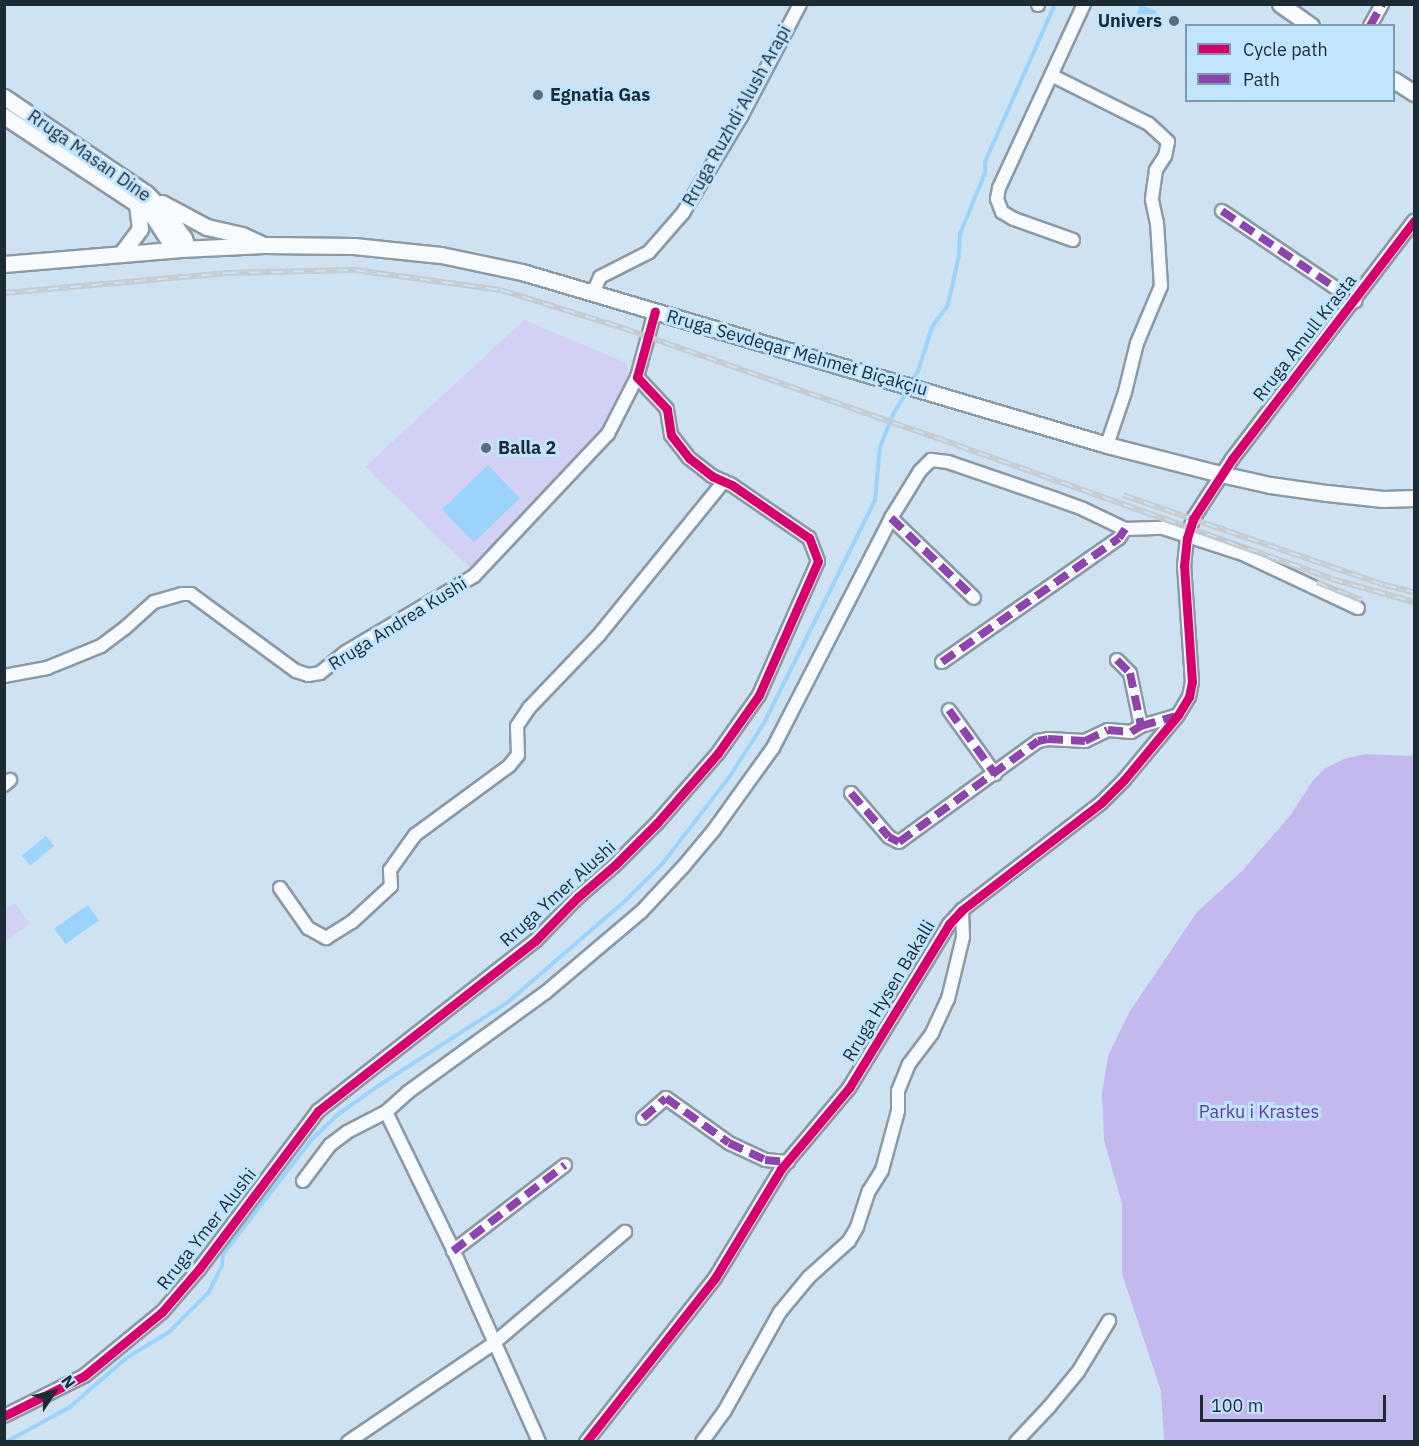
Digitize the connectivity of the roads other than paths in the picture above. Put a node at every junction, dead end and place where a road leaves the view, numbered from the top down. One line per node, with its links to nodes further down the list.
1 (800, 4): 20 (street, Rruga Ruzhdi Alush Arapi)
2 (1084, 4): 7 (street)
3 (1280, 4): 5 (main road)
4 (1382, 4): 6 (street)
5 (1308, 24)
6 (1371, 24)
7 (1053, 76): 15 (street); 24 (street)
8 (1395, 81): 9 (main road)
9 (1414, 93)
10 (4, 97): 12 (main road, Rruga Masan Dine)
11 (4, 116): 12 (main road, Rruga Masan Dine)
12 (141, 199): 16 (main road); 17 (main road, Rruga Masan Dine); 18 (main road)
13 (1222, 210): 21 (street)
14 (1414, 221): 21 (street, Rruga Amull Krasta)
15 (1072, 240)
16 (264, 245): 17 (main road, Rruga Sevdeqar Mehmet Biçakçiu); 20 (main road, Rruga Sevdeqar Mehmet Biçakçiu)
17 (180, 249): 18 (main road, Rruga Sevdeqar Mehmet Biçakçiu)
18 (121, 254): 19 (main road, Rruga Sevdeqar Mehmet Biçakçiu)
19 (4, 264)
20 (593, 293): 22 (main road, Rruga Sevdeqar Mehmet Biçakçiu)
21 (1355, 301): 25 (street, Rruga Amull Krasta)
22 (655, 311): 23 (street); 24 (main road, Rruga Sevdeqar Mehmet Biçakçiu)
23 (637, 377): 26 (street, Rruga Ymer Alushi); 35 (street, Rruga Andrea Kushi)
24 (1107, 445): 25 (main road, Rruga Sevdeqar Mehmet Biçakçiu)
25 (1221, 474): 27 (main road, Rruga Sevdeqar Mehmet Biçakçiu); 30 (street, Rruga Hysen Bakalli)
26 (724, 481): 41 (street); 52 (street, Rruga Ymer Alushi)
27 (1414, 498)
28 (891, 518): 29 (street); 31 (street); 43 (street)
29 (1125, 529): 30 (street); 34 (street)
30 (1187, 538): 32 (street); 37 (street, Rruga Hysen Bakalli)
31 (974, 598)
32 (1358, 608)
33 (1117, 660): 38 (street)
34 (942, 662)
35 (4, 676)
36 (949, 710): 39 (street)
37 (1178, 715): 38 (street); 42 (street, Rruga Hysen Bakalli)
38 (1141, 726): 39 (street)
39 (995, 774): 40 (street)
40 (851, 794)
41 (280, 888)
42 (962, 910): 45 (street, Rruga Hysen Bakalli); 56 (street)
43 (386, 1112): 47 (street); 49 (street)
44 (643, 1118): 45 (street)
45 (788, 1161): 55 (street, Rruga Hysen Bakalli)
46 (565, 1165): 49 (street)
47 (303, 1181)
48 (625, 1232): 51 (street)
49 (453, 1251): 51 (street)
50 (1109, 1322): 57 (street)
51 (494, 1343): 53 (street); 54 (street)
52 (4, 1416)
53 (348, 1442)
54 (539, 1442)
55 (586, 1442)
56 (702, 1442)
57 (1016, 1442)

